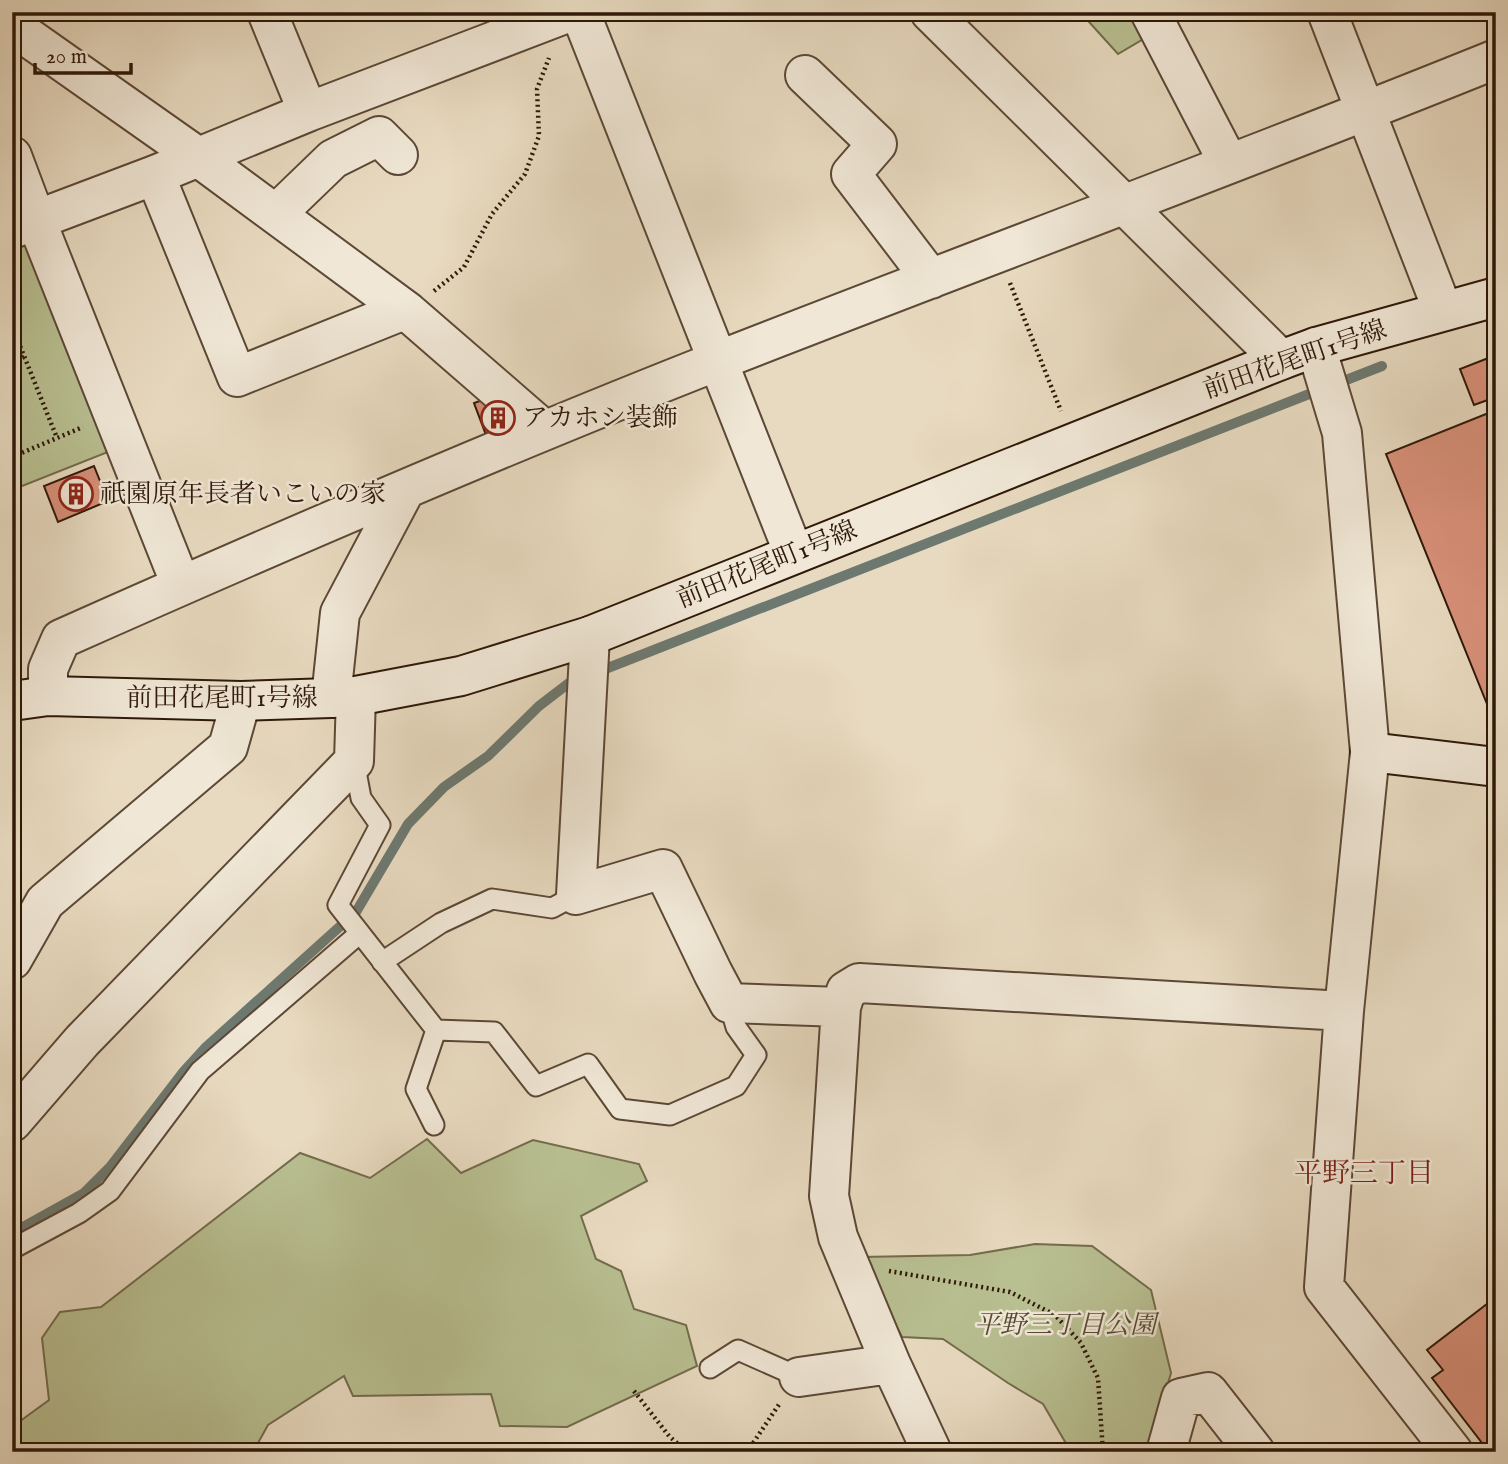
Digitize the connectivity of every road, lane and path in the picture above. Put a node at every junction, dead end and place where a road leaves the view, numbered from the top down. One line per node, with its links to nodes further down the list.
1 (267, 12): 11 (street)
2 (570, 12): 11 (street)
3 (580, 12): 28 (street)
4 (930, 12): 18 (street)
5 (1150, 12): 16 (street)
6 (1327, 12): 12 (street)
7 (12, 26): 15 (street)
8 (549, 56): 24 (path)
9 (1496, 59): 12 (street)
10 (805, 75): 22 (street)
11 (307, 112): 15 (street)
12 (1366, 112): 16 (street); 25 (street)
13 (398, 155): 19 (street)
14 (12, 156): 20 (street)
15 (198, 157): 17 (street); 19 (street)
16 (1229, 164): 18 (street)
17 (155, 175): 20 (street); 24 (street)
18 (1123, 204): 21 (street); 29 (street)
19 (276, 214): 24 (street)
20 (24, 225): 32 (street)
21 (998, 253): 22 (street); 35 (path)
22 (931, 279): 28 (street)
23 (1496, 297): 25 (street, 前田花尾町1号線)
24 (406, 311): 33 (street)
25 (1443, 311): 31 (street, 前田花尾町1号線)
26 (12, 326): 27 (path)
27 (24, 356): 30 (path); 34 (path)
28 (718, 360): 33 (street); 38 (street)
29 (1281, 360): 31 (street, 前田花尾町1号線); 35 (street, 前田花尾町1号線)
30 (12, 361)
31 (1325, 374): 44 (street)
32 (113, 415): 34 (path); 39 (street)
33 (544, 430): 37 (street)
34 (57, 438): 36 (path)
35 (1073, 442): 38 (street, 前田花尾町1号線)
36 (12, 457)
37 (405, 489): 39 (street); 41 (street)
38 (794, 554): 40 (street, 前田花尾町1号線)
39 (181, 585): 42 (street)
40 (589, 663): 41 (street, 前田花尾町1号線); 47 (street)
41 (344, 697): 43 (street, 前田花尾町1号線); 45 (street)
42 (30, 698): 43 (street, 前田花尾町1号線)
43 (241, 701): 49 (street)
44 (1370, 752): 46 (street); 53 (street)
45 (354, 761): 48 (lane); 55 (street)
46 (1496, 767)
47 (576, 895): 50 (lane); 51 (street)
48 (358, 930): 50 (lane); 57 (lane)
49 (12, 960)
50 (382, 962): 54 (lane)
51 (729, 1003): 52 (street); 54 (lane)
52 (841, 1007): 53 (street); 58 (street)
53 (1344, 1011): 69 (street)
54 (436, 1030): 56 (lane)
55 (12, 1122)
56 (434, 1125)
57 (12, 1249)
58 (850, 1265): 59 (street); 66 (path)
59 (891, 1364): 61 (street); 65 (street)
60 (710, 1368): 61 (lane)
61 (799, 1377): 64 (path)
62 (634, 1391): 63 (path)
63 (687, 1452)
64 (747, 1452)
65 (932, 1452)
66 (1103, 1452)
67 (1166, 1452): 68 (street)
68 (1255, 1452)
69 (1453, 1452)

